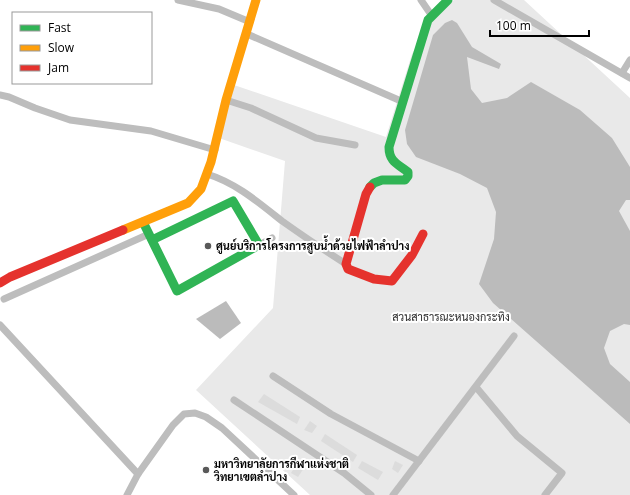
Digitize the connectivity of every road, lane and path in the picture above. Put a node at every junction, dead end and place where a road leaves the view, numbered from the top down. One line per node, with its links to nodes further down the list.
1 (178, 0): 7 (street)
2 (256, 0): 7 (street)
3 (421, 0): 6 (street)
4 (448, 0): 6 (street)
5 (494, 0): 10 (street)
6 (432, 16): 14 (street)
7 (250, 22): 8 (street)
8 (247, 34): 13 (street); 14 (street)
9 (630, 60): 10 (street)
10 (622, 73): 11 (street)
11 (630, 78)
12 (0, 95): 16 (street)
13 (226, 100): 15 (street); 16 (street)
14 (401, 101): 23 (street)
15 (355, 145)
16 (215, 150): 17 (street)
17 (206, 174): 18 (street); 23 (street)
18 (143, 222): 20 (street); 24 (street)
19 (423, 234): 23 (street)
20 (150, 237): 22 (street); 22 (street); 25 (street)
21 (272, 238): 22 (street)
22 (259, 245)
23 (346, 264)
24 (0, 283)
25 (4, 299)
26 (0, 325): 32 (street)
27 (514, 336): 29 (street)
28 (273, 376): 31 (street)
29 (476, 387): 31 (street); 37 (street)
30 (234, 400): 35 (street)
31 (419, 461): 36 (street)
32 (138, 474): 33 (street); 34 (street)
33 (127, 495)
34 (294, 495)
35 (371, 495)
36 (393, 495)
37 (545, 495)

